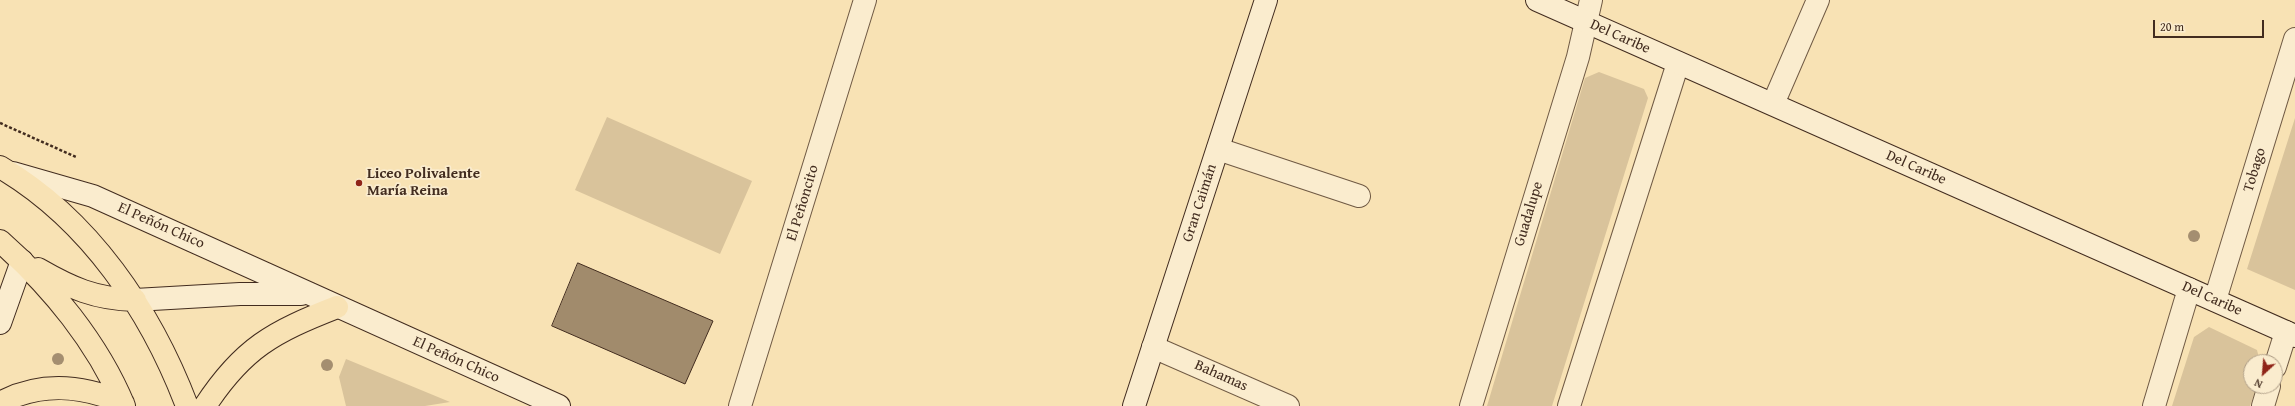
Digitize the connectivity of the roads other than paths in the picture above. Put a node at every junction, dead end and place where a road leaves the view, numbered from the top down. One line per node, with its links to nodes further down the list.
1 (865, 0): 30 (street, El Peñoncito)
2 (1266, 0): 10 (street, Gran Caimán)
3 (1537, 0): 6 (street, Del Caribe)
4 (1591, 0): 6 (street, Guadalupe)
5 (1818, 0): 9 (street)
6 (1586, 22): 8 (street, Del Caribe); 33 (street, Guadalupe)
7 (2295, 39): 18 (street, Tobago)
8 (1678, 62): 9 (street, Del Caribe); 34 (street)
9 (1773, 104): 15 (street, Del Caribe)
10 (1218, 149): 12 (street); 22 (street, Gran Caimán)
11 (4, 169): 16 (street, El Peñón Chico); 17 (main road)
12 (1359, 196)
13 (0, 241): 14 (main road)
14 (22, 261): 17 (main road); 20 (street); 26 (main road)
15 (2189, 289): 18 (street, Del Caribe); 35 (street)
16 (310, 294): 17 (street, El Peñón Chico); 19 (street, El Peñón Chico)
17 (135, 300): 27 (main road)
18 (2215, 300): 21 (street, Del Caribe)
19 (337, 307): 28 (main road); 29 (street, El Peñón Chico)
20 (0, 323)
21 (2290, 334): 23 (street)
22 (1153, 347): 31 (street, Gran Caimán); 32 (street, Bahamas)
23 (2281, 354)
24 (2267, 394): 36 (street)
25 (0, 403): 26 (main road)
26 (124, 404)
27 (186, 406)
28 (204, 406)
29 (559, 406)
30 (740, 406)
31 (1134, 406)
32 (1288, 406)
33 (1471, 406)
34 (1569, 406)
35 (2154, 406)
36 (2263, 406)

